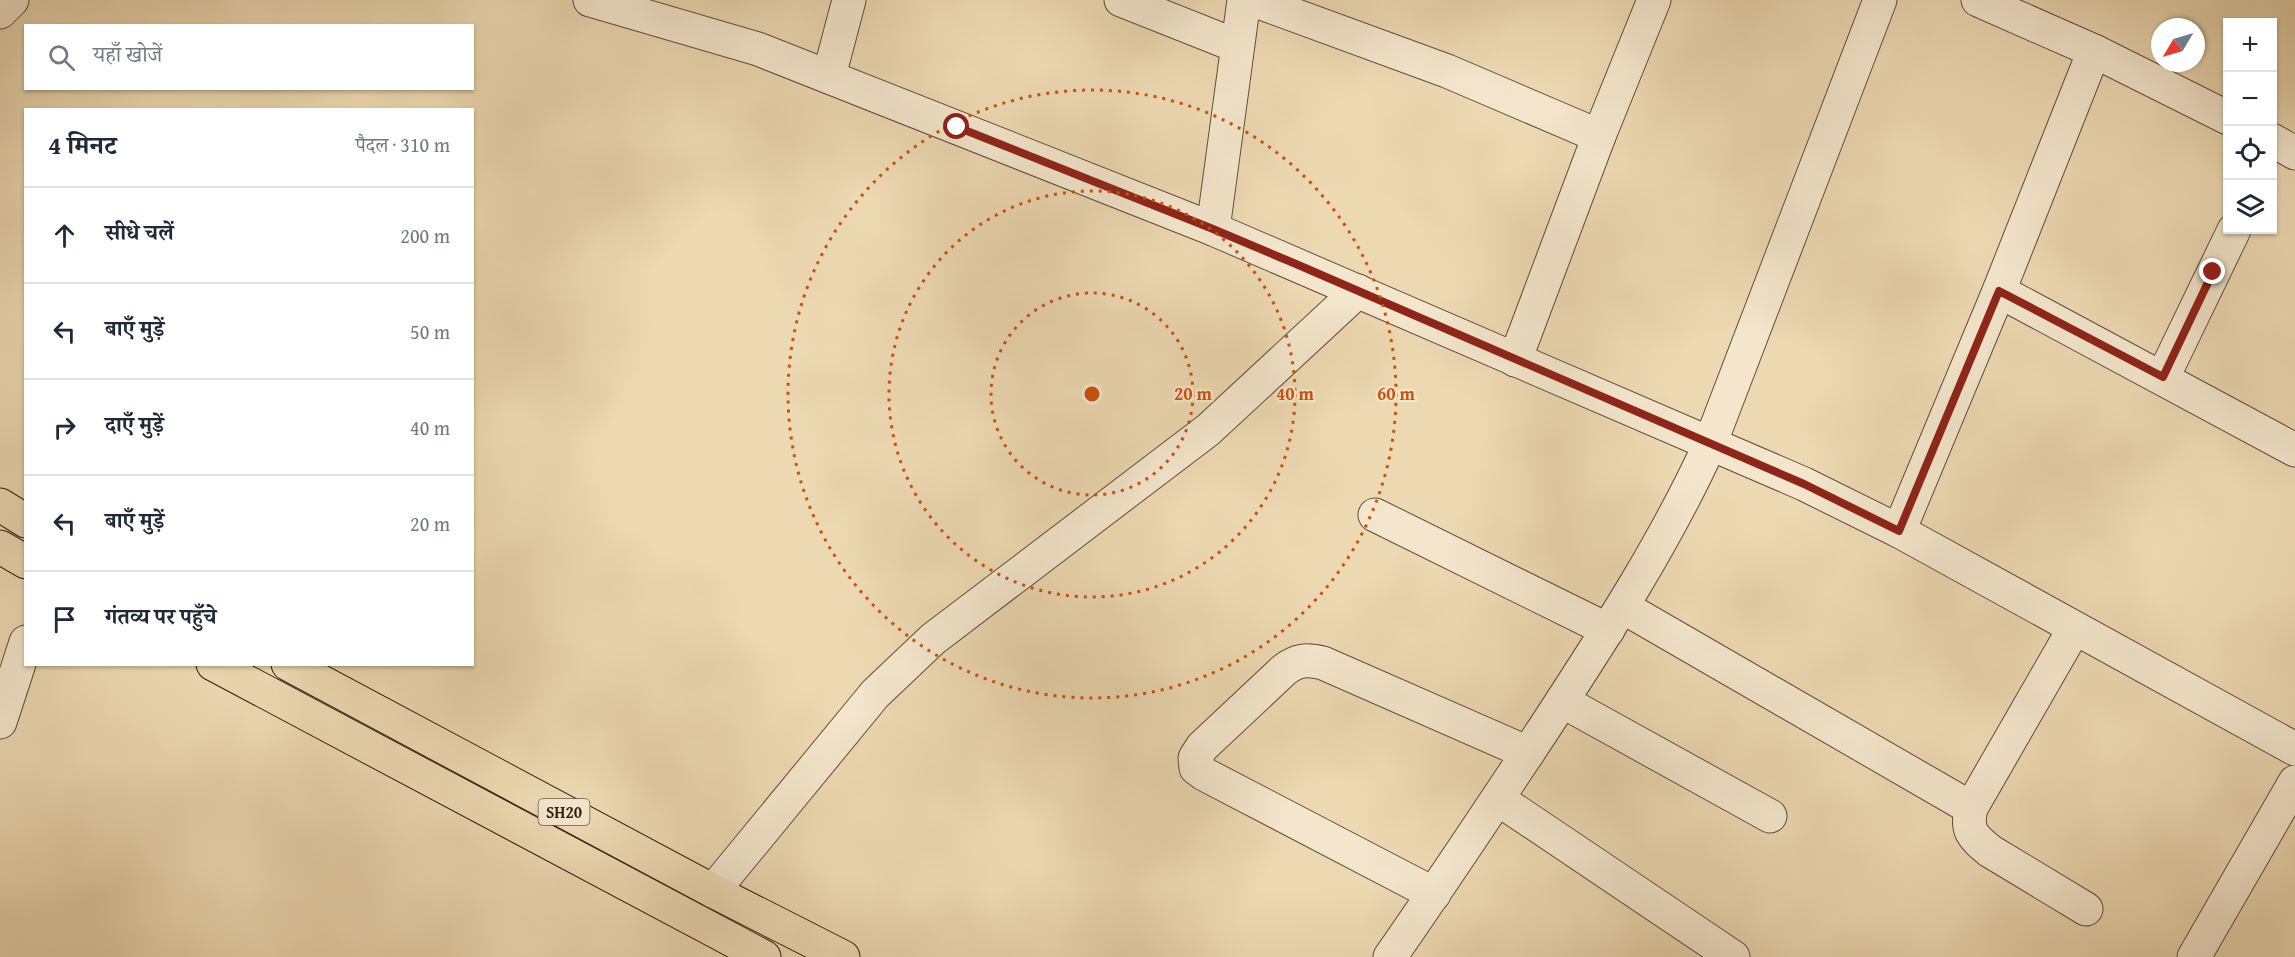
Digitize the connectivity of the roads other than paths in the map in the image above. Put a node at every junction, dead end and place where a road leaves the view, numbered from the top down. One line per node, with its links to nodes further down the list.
1 (12, 0): 10 (street)
2 (590, 0): 13 (street)
3 (849, 0): 13 (street)
4 (1121, 0): 11 (street)
5 (1244, 0): 11 (street)
6 (1253, 0): 15 (street)
7 (1654, 0): 15 (street)
8 (1880, 0): 22 (street)
9 (1978, 0): 12 (street)
10 (0, 12)
11 (1237, 46): 16 (street)
12 (2094, 51): 14 (street); 19 (street)
13 (828, 76): 16 (street)
14 (2223, 116)
15 (1599, 136): 20 (street)
16 (1213, 229): 18 (street)
17 (2232, 234): 21 (street)
18 (1358, 291): 20 (street); 43 (street)
19 (1999, 291): 21 (street); 27 (street)
20 (1515, 360): 22 (street)
21 (2163, 377): 23 (street)
22 (1710, 444): 27 (street); 30 (street)
23 (2295, 450)
24 (0, 506): 26 (main road)
25 (1376, 515): 30 (street)
26 (24, 520)
27 (1899, 531): 31 (street)
28 (0, 547): 29 (main road)
29 (24, 561)
30 (1616, 619): 35 (street); 41 (street)
31 (2074, 629): 37 (street); 41 (street)
32 (24, 648): 36 (street)
33 (217, 666): 46 (main road, SH20)
34 (292, 666): 43 (main road, SH20)
35 (1562, 701): 38 (street); 42 (street)
36 (0, 722)
37 (2295, 749)
38 (1528, 753): 40 (street); 44 (street)
39 (2295, 783): 50 (street)
40 (1498, 799): 44 (street); 49 (street)
41 (1971, 808): 45 (street)
42 (1770, 816)
43 (713, 891): 47 (main road, SH20)
44 (1434, 894): 48 (street)
45 (2086, 909)
46 (764, 957)
47 (843, 957)
48 (1390, 957)
49 (1733, 957)
50 (2194, 957)

